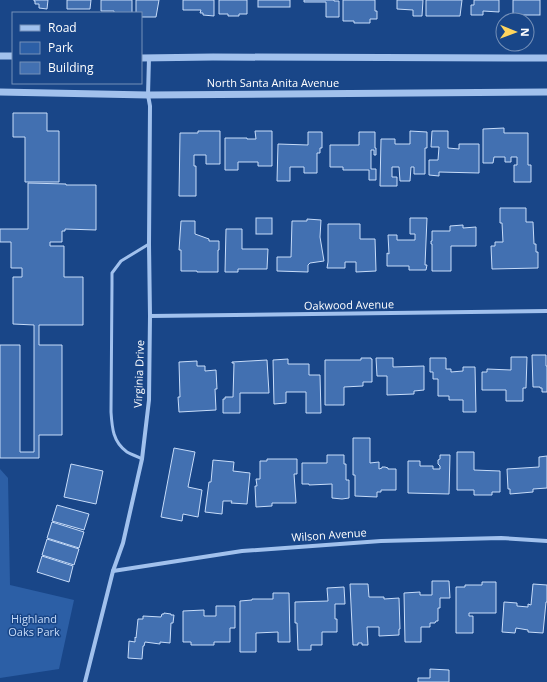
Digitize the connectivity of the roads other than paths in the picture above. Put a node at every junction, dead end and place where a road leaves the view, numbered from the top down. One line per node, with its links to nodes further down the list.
1 (0, 56): 2 (street)
2 (12, 56)
3 (145, 58): 4 (street); 7 (street, Virginia Drive)
4 (547, 58)
5 (0, 92): 7 (street, North Santa Anita Avenue)
6 (547, 92): 7 (street, North Santa Anita Avenue)
7 (148, 95): 8 (street, Virginia Drive)
8 (149, 244): 10 (street, Virginia Drive); 11 (lane)
9 (547, 312): 10 (street, Oakwood Avenue)
10 (150, 316): 11 (street, Virginia Drive)
11 (142, 459): 13 (street, Virginia Drive)
12 (547, 541): 13 (street, Wilson Avenue)
13 (113, 571): 14 (street, Virginia Drive)
14 (85, 682)

